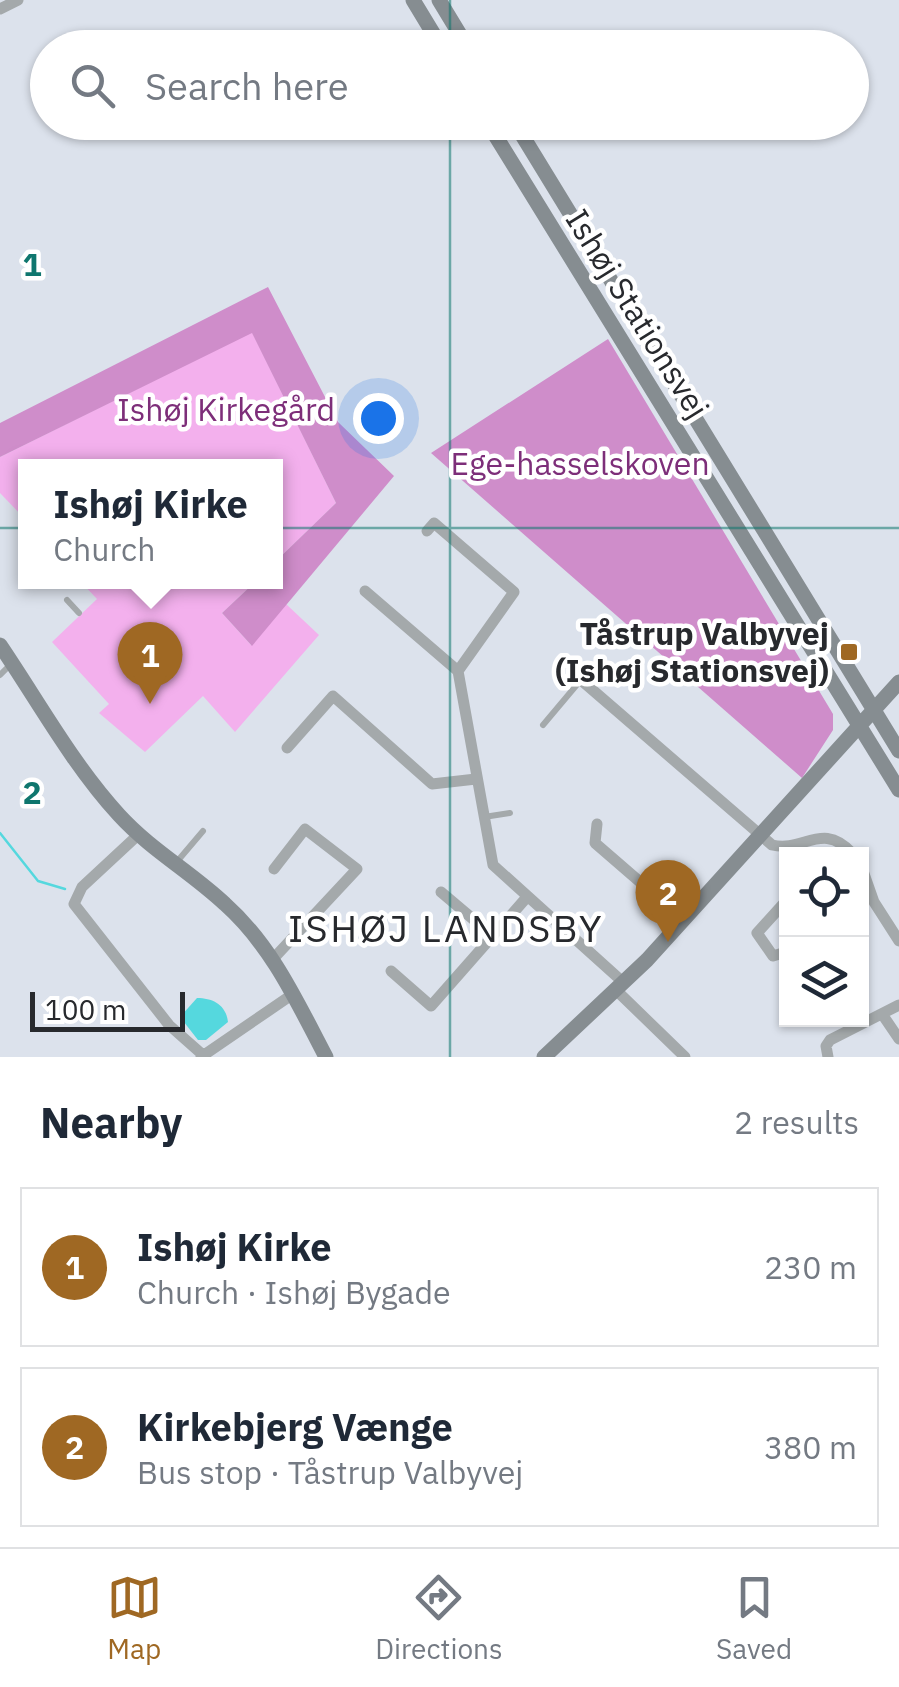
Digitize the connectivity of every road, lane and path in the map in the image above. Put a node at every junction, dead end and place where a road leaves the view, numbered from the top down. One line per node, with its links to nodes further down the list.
1 (18, 0): 4 (street)
2 (413, 0): 5 (main road)
3 (439, 0): 6 (main road)
4 (0, 9)
5 (431, 30)
6 (457, 30)
7 (498, 140): 19 (main road, Ishøj Stationsvej)
8 (525, 140): 18 (main road, Ishøj Stationsvej)
9 (427, 530): 15 (street)
10 (365, 591): 15 (street)
11 (67, 600): 12 (lane)
12 (78, 613)
13 (0, 645): 14 (main road)
14 (6, 669): 29 (main road)
15 (458, 671): 23 (street)
16 (581, 680): 20 (lane); 30 (street)
17 (899, 682): 18 (main road)
18 (874, 710): 19 (main road); 22 (main road, Ishøj Stationsvej)
19 (860, 725): 24 (main road, Ishøj Stationsvej); 30 (main road)
20 (542, 726)
21 (287, 748): 23 (street)
22 (899, 751)
23 (476, 779): 26 (street)
24 (899, 790)
25 (510, 813): 26 (lane)
26 (484, 817): 38 (street)
27 (597, 824): 42 (street)
28 (203, 832): 34 (lane)
29 (138, 836): 34 (main road); 53 (street)
30 (760, 836): 31 (street); 42 (main road)
31 (779, 847)
32 (785, 847): 33 (street)
33 (847, 847)
34 (174, 866): 46 (main road)
35 (274, 868): 46 (street)
36 (869, 888): 39 (street)
37 (442, 892): 43 (street)
38 (528, 898): 43 (street); 48 (street)
39 (874, 902): 40 (street); 44 (street)
40 (869, 905)
41 (779, 909): 45 (street)
42 (684, 920): 48 (main road)
43 (493, 936): 47 (street)
44 (899, 941)
45 (779, 954)
46 (273, 959): 49 (main road)
47 (391, 971)
48 (621, 987): 55 (main road); 56 (street)
49 (293, 994): 53 (street); 54 (main road)
50 (899, 1004): 51 (street)
51 (882, 1014): 52 (street); 57 (street)
52 (899, 1039)
53 (202, 1056)
54 (326, 1057)
55 (544, 1057)
56 (685, 1057)
57 (828, 1057)

